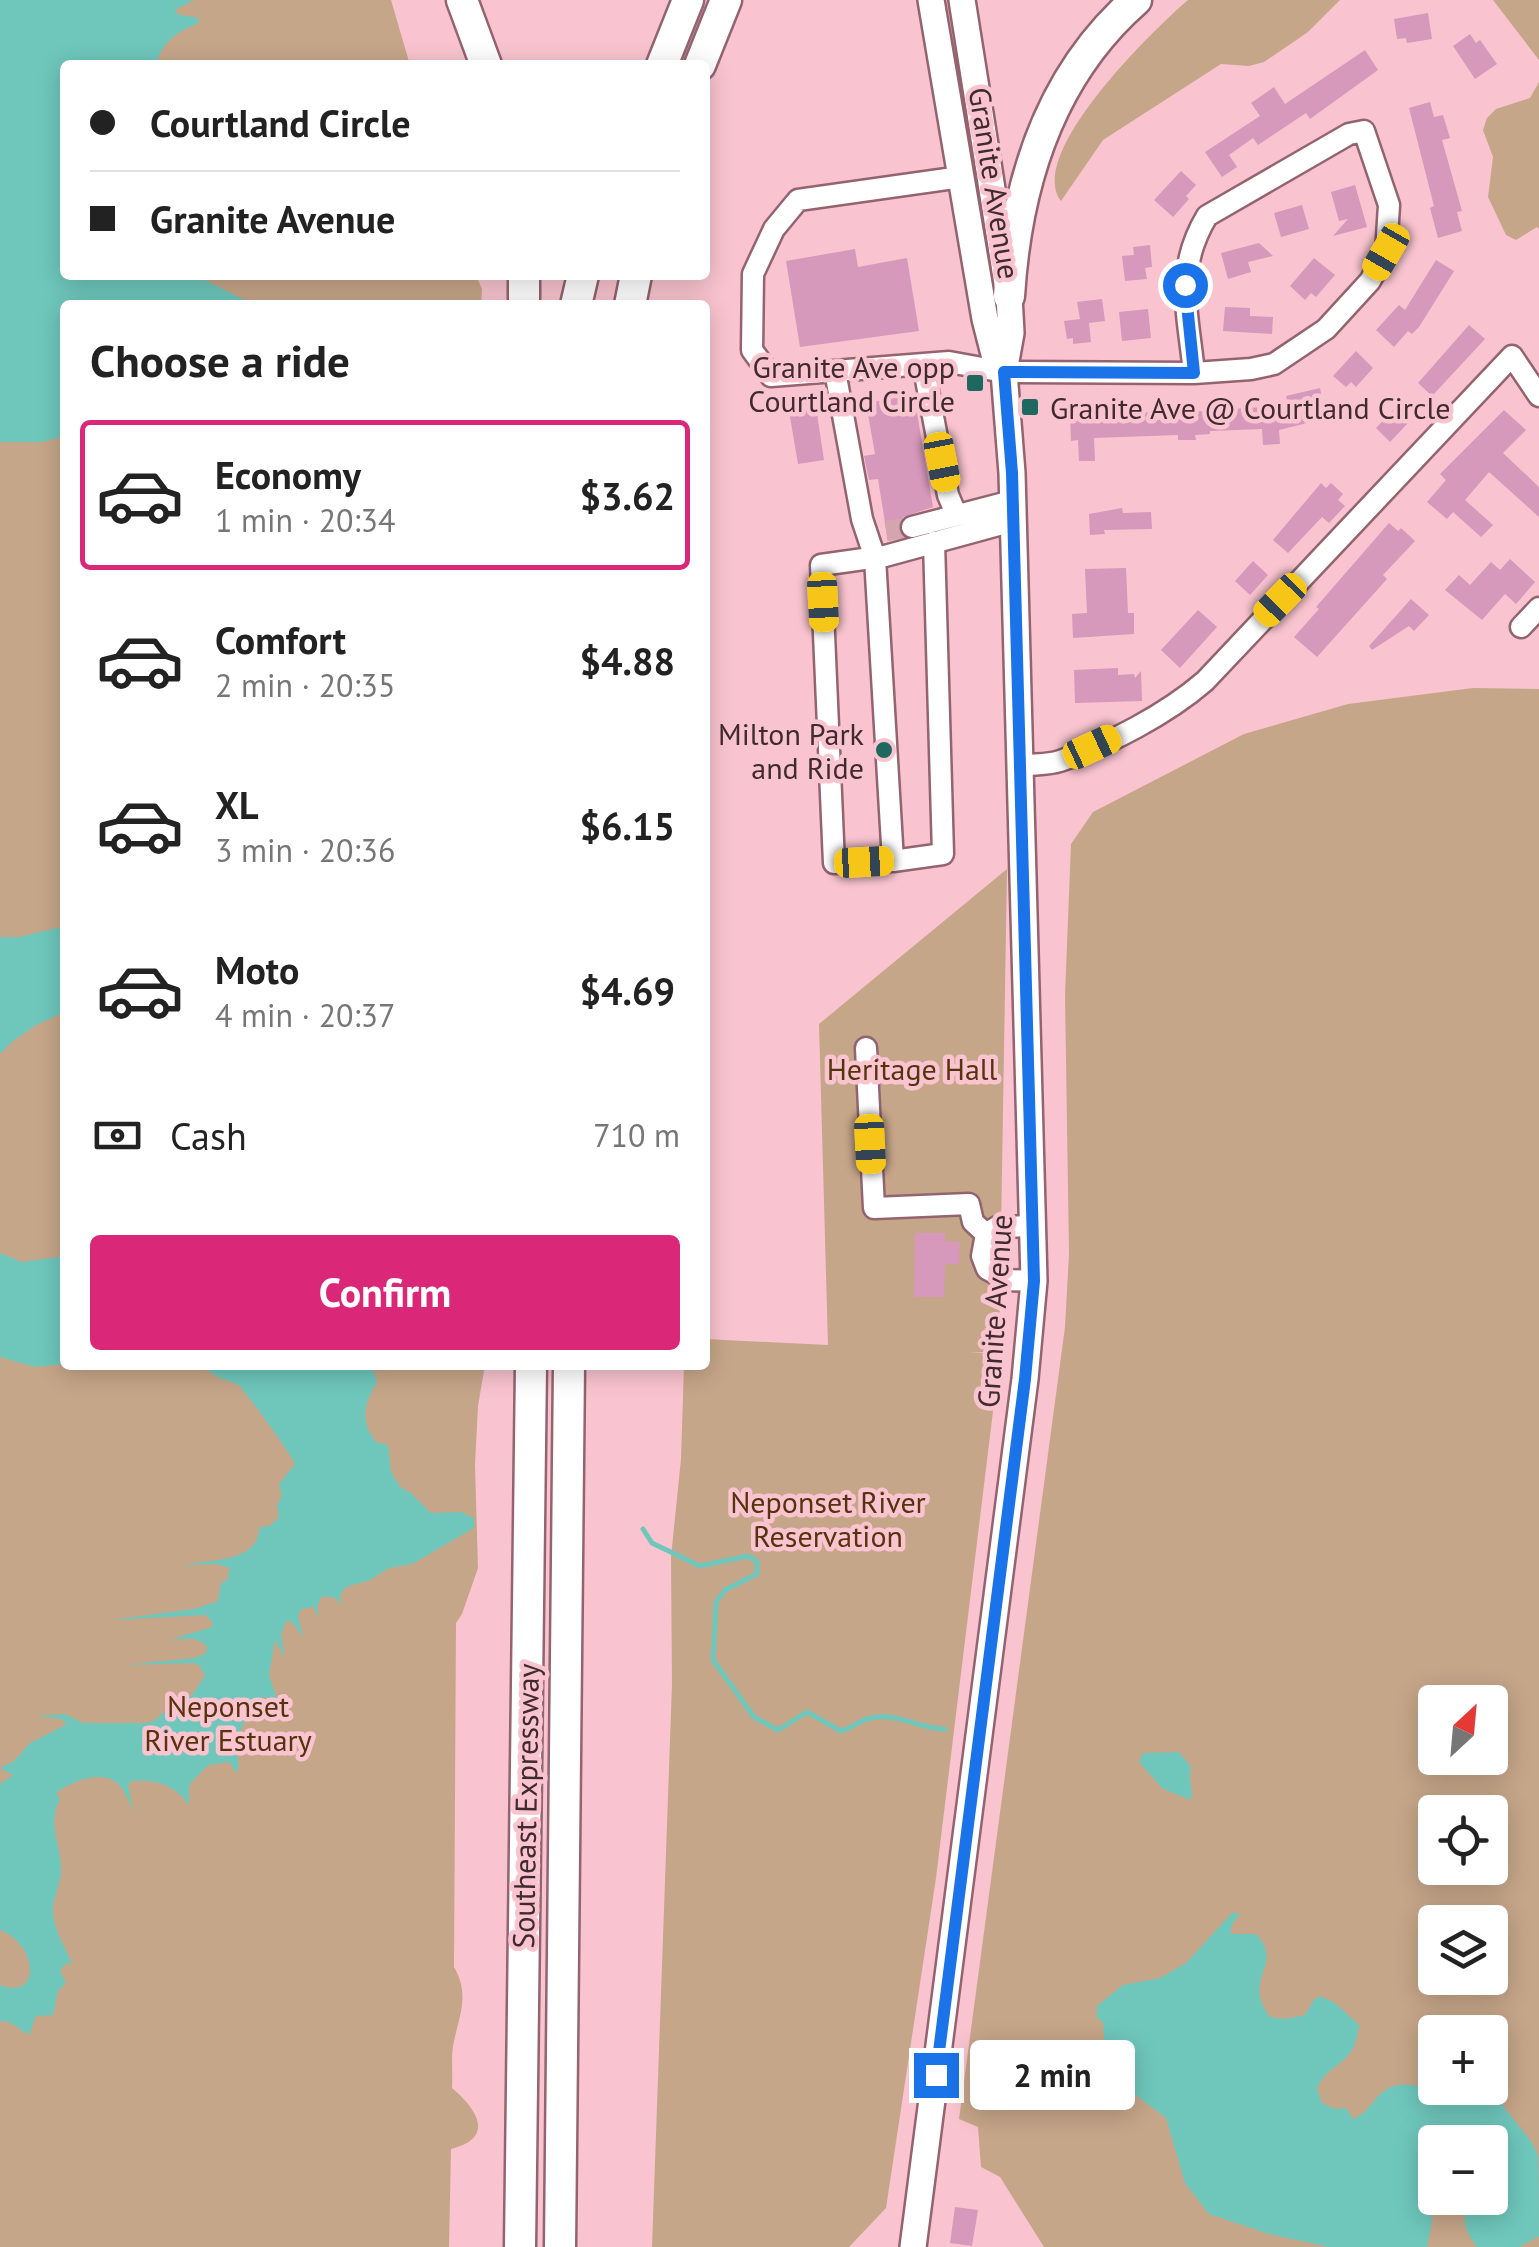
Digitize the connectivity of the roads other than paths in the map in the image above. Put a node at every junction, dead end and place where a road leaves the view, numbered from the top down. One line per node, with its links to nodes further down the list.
1 (462, 0): 9 (highway)
2 (670, 0): 10 (highway)
3 (688, 0): 11 (highway)
4 (710, 0): 12 (highway)
5 (726, 0): 13 (highway)
6 (931, 0): 14 (main road, Granite Avenue)
7 (962, 0): 15 (main road, Granite Avenue)
8 (1136, 0): 15 (highway)
9 (484, 60)
10 (647, 60)
11 (664, 60)
12 (686, 60)
13 (702, 60)
14 (961, 178): 17 (street); 18 (main road, Granite Avenue)
15 (1009, 296): 18 (main road, Granite Avenue)
16 (923, 364): 17 (street); 18 (street); 22 (street)
17 (835, 371): 25 (street)
18 (1004, 372): 19 (street); 21 (main road, Granite Avenue)
19 (1194, 373): 19 (street)
20 (1539, 396): 28 (street)
21 (1013, 511): 22 (street); 24 (street); 28 (main road, Granite Avenue)
22 (956, 514): 23 (street)
23 (912, 527)
24 (934, 542): 25 (street); 29 (street)
25 (875, 558): 29 (street); 29 (street)
26 (1539, 608): 27 (street)
27 (1521, 627)
28 (1020, 766): 31 (main road, Granite Avenue)
29 (893, 860)
30 (866, 1048): 32 (street)
31 (1034, 1226): 32 (street); 33 (main road, Granite Avenue)
32 (986, 1234): 33 (street)
33 (1034, 1281): 42 (main road, Granite Avenue)
34 (531, 1370): 38 (highway, Southeast Expressway)
35 (549, 1370): 39 (highway)
36 (569, 1370): 40 (highway)
37 (584, 1370): 41 (highway, Southeast Expressway)
38 (520, 2247)
39 (539, 2247)
40 (560, 2247)
41 (575, 2247)
42 (914, 2247)

